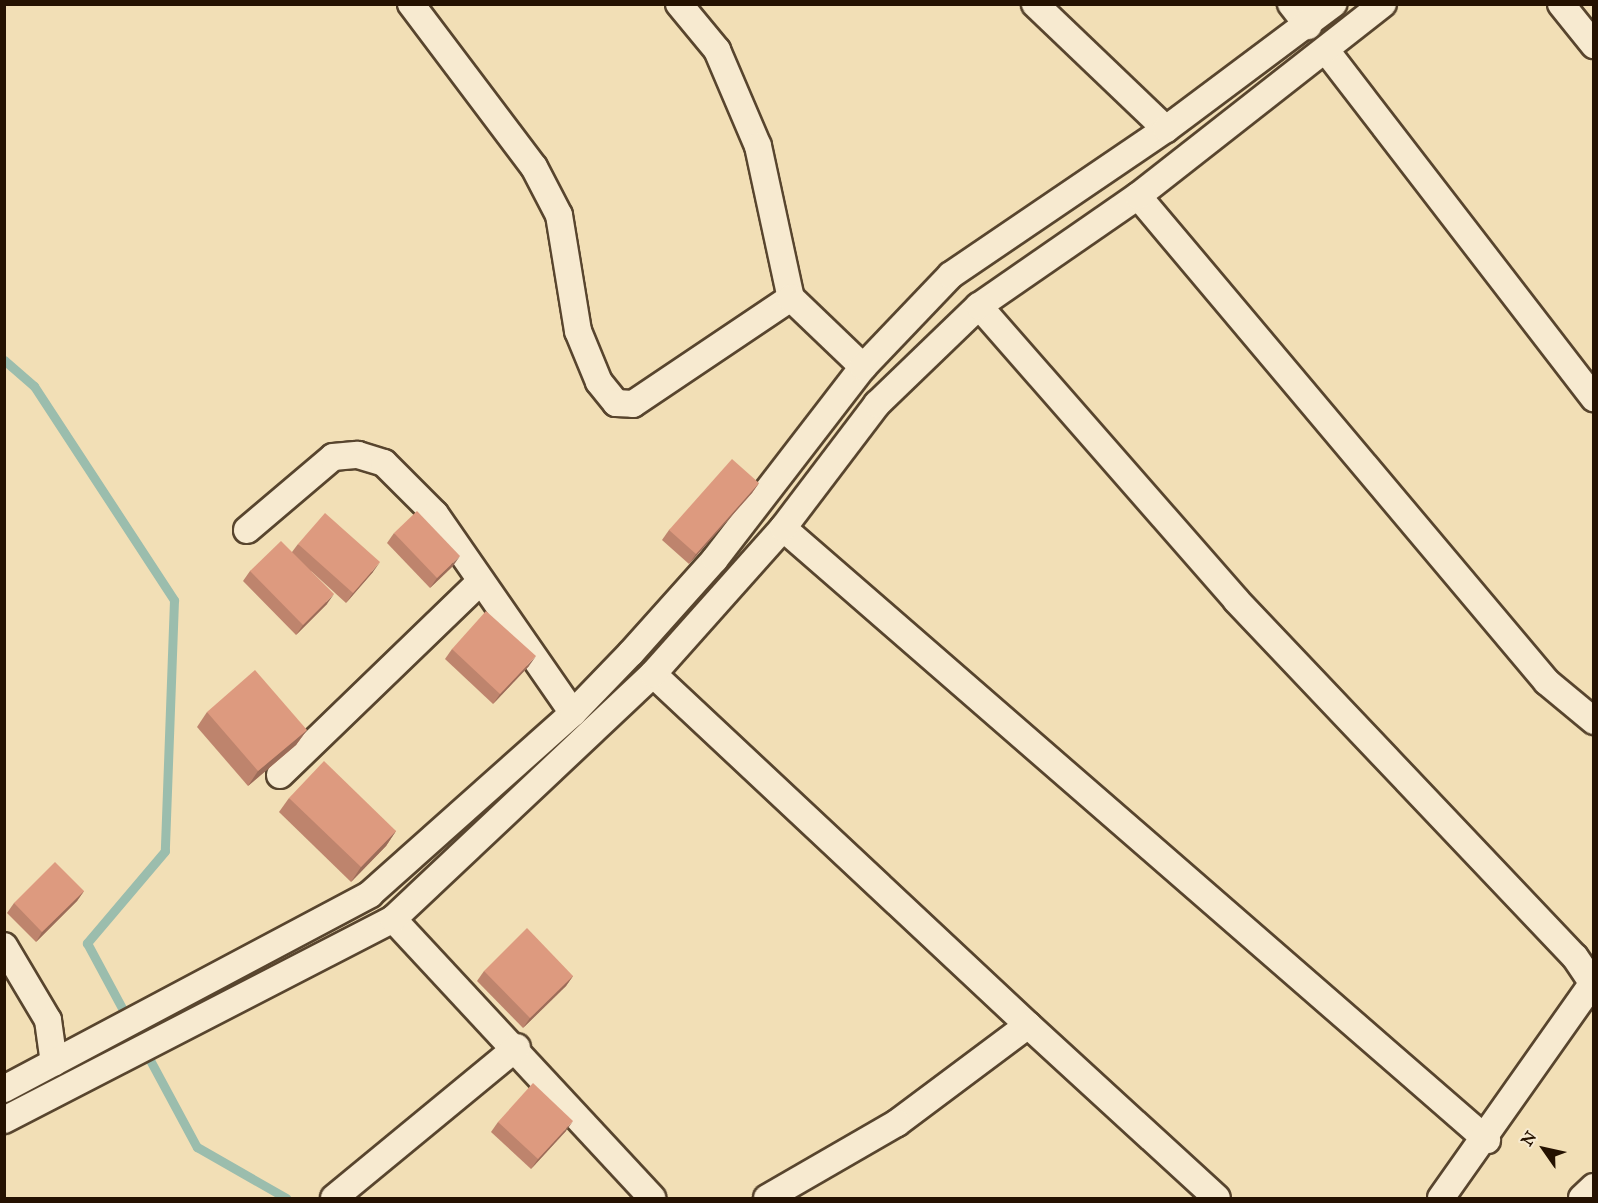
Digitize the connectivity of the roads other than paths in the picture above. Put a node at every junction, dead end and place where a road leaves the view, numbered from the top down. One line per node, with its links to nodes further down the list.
1 (411, 4): 13 (street)
2 (679, 4): 13 (street)
3 (1035, 4): 11 (street)
4 (1291, 4): 8 (street)
5 (1333, 4): 8 (street)
6 (1383, 4): 10 (street)
7 (1561, 4): 9 (street)
8 (1308, 27): 11 (street)
9 (1593, 45)
10 (1328, 53): 12 (street); 16 (street)
11 (1166, 129): 15 (street)
12 (1138, 196): 14 (street); 22 (street)
13 (791, 298): 15 (street)
14 (979, 306): 17 (street); 26 (street)
15 (863, 367): 21 (street)
16 (1593, 399)
17 (783, 528): 20 (street); 32 (street)
18 (247, 530): 19 (street)
19 (480, 582): 21 (street); 23 (street)
20 (653, 674): 24 (street); 27 (street)
21 (573, 713): 29 (street)
22 (1593, 721)
23 (280, 775)
24 (393, 919): 28 (street); 31 (street)
25 (4, 946): 29 (street)
26 (1593, 982): 32 (street)
27 (1028, 1025): 36 (street); 37 (street)
28 (517, 1047): 34 (street); 35 (street)
29 (63, 1057): 30 (street)
30 (4, 1089)
31 (4, 1120)
32 (1487, 1140): 38 (street)
33 (1593, 1187): 39 (street)
34 (333, 1198)
35 (652, 1198)
36 (767, 1198)
37 (1217, 1198)
38 (1441, 1198)
39 (1582, 1198)

